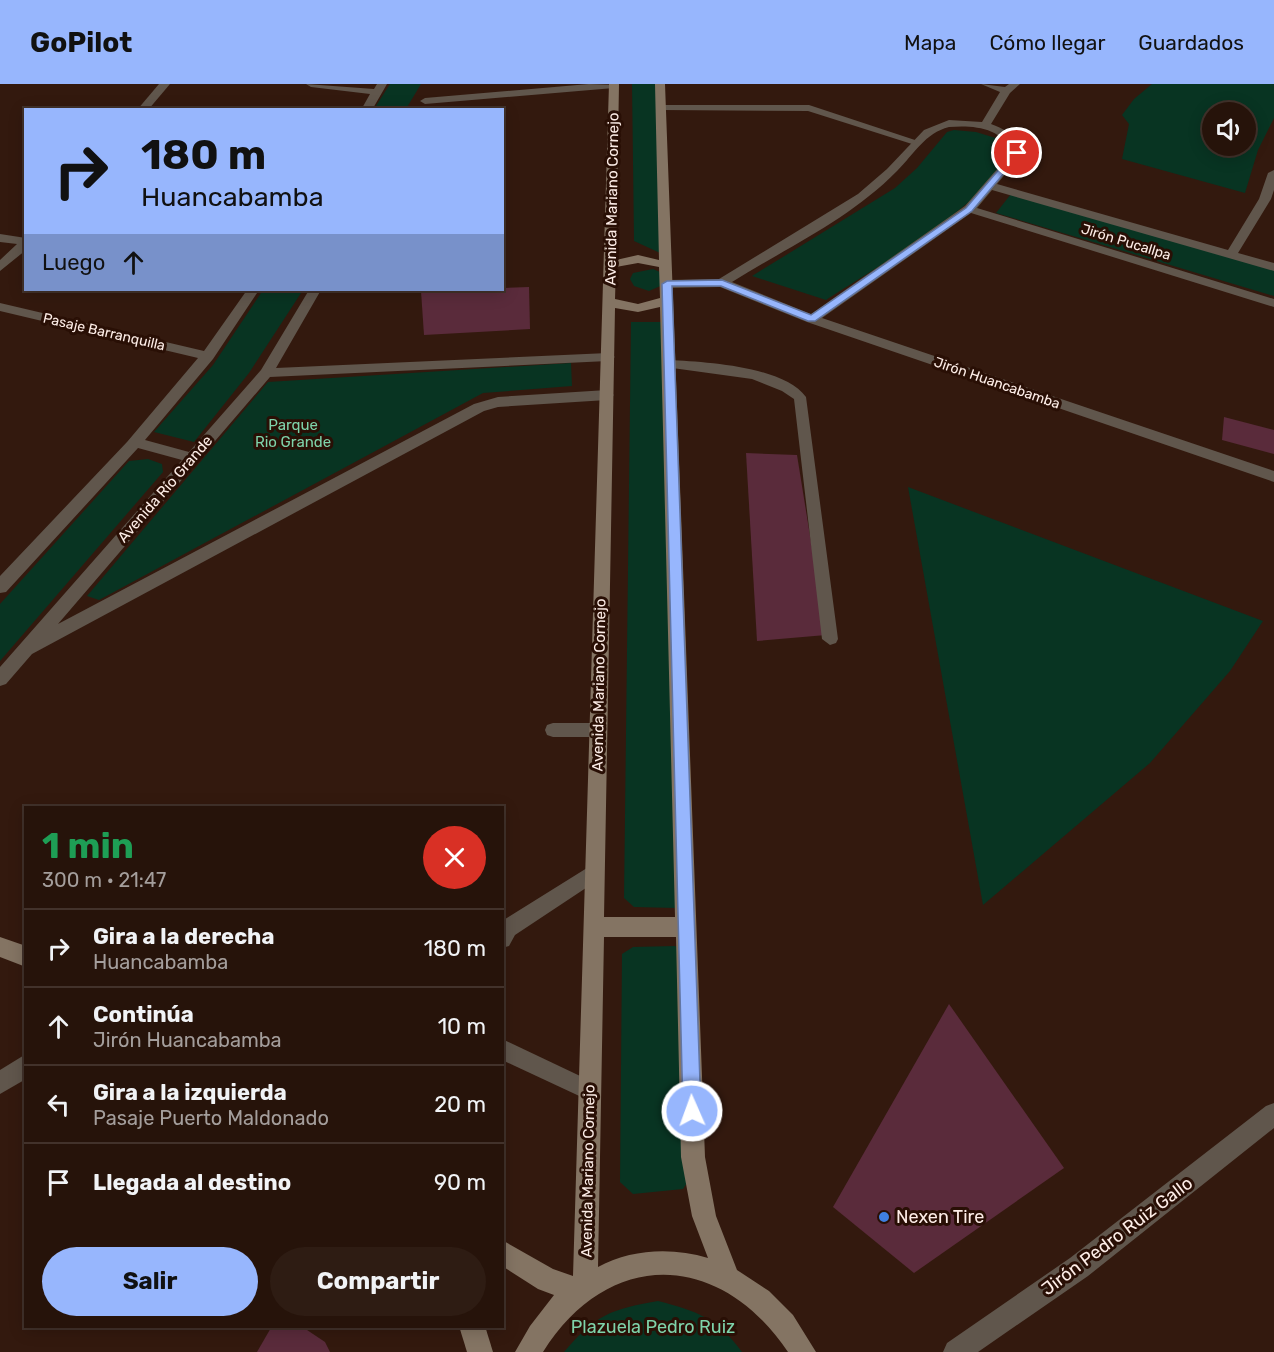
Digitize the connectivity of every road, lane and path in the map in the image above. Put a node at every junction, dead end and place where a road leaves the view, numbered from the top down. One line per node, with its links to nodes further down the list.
1 (165, 84): 11 (street)
2 (311, 84): 6 (street)
3 (660, 84): 10 (main road)
4 (986, 84): 7 (street)
5 (614, 85): 9 (street); 23 (main road, Avenida Mariano Cornejo)
6 (379, 88): 12 (street)
7 (1010, 88): 13 (street)
8 (431, 90): 9 (street)
9 (423, 105)
10 (662, 107): 14 (lane); 22 (main road)
11 (144, 108)
12 (367, 108)
13 (984, 127): 14 (street); 16 (street)
14 (915, 142): 26 (street)
15 (1274, 173): 21 (street)
16 (991, 186): 17 (street); 21 (street, Jirón Pucallpa)
17 (969, 210): 31 (street, Jirón Pucallpa); 33 (street)
18 (0, 237): 19 (street)
19 (24, 242)
20 (24, 244): 24 (street)
21 (1231, 255): 25 (street, Jirón Pucallpa)
22 (666, 265): 23 (main road); 29 (main road)
23 (610, 266): 30 (main road, Avenida Mariano Cornejo)
24 (0, 267)
25 (1274, 267)
26 (722, 283): 29 (street); 33 (street, Jirón Huancabamba)
27 (252, 291): 34 (street)
28 (314, 291): 37 (street, Avenida Río Grande)
29 (667, 292): 30 (main road); 36 (main road)
30 (609, 301): 35 (main road, Avenida Mariano Cornejo)
31 (1274, 303)
32 (0, 308): 34 (street, Pasaje Barranquilla)
33 (812, 319): 41 (street, Jirón Huancabamba)
34 (208, 356): 39 (street)
35 (608, 357): 37 (street); 38 (main road, Avenida Mariano Cornejo)
36 (669, 364): 43 (lane); 50 (main road)
37 (266, 373): 40 (street, Avenida Río Grande)
38 (607, 395): 44 (street); 47 (main road, Avenida Mariano Cornejo)
39 (134, 442): 40 (street); 42 (street)
40 (192, 458): 44 (street, Avenida Río Grande)
41 (1274, 477)
42 (0, 587)
43 (830, 639)
44 (24, 650): 45 (street, Avenida Río Grande)
45 (0, 679)
46 (553, 730): 47 (lane)
47 (598, 730): 48 (main road, Avenida Mariano Cornejo)
48 (595, 872): 49 (main road, Avenida Mariano Cornejo); 51 (lane)
49 (594, 927): 50 (main road); 57 (main road, Avenida Mariano Cornejo)
50 (686, 927): 60 (main road)
51 (504, 931)
52 (0, 947): 53 (main road)
53 (24, 956)
54 (504, 1050): 57 (lane)
55 (24, 1066): 56 (street)
56 (0, 1083)
57 (590, 1091): 61 (main road, Avenida Mariano Cornejo)
58 (1274, 1114): 66 (street, Jirón Pedro Ruiz Gallo)
59 (504, 1253): 61 (main road)
60 (727, 1276): 61 (main road); 65 (main road)
61 (582, 1288): 64 (main road)
62 (473, 1328): 63 (main road)
63 (480, 1352)
64 (528, 1352)
65 (803, 1352)
66 (956, 1352)

